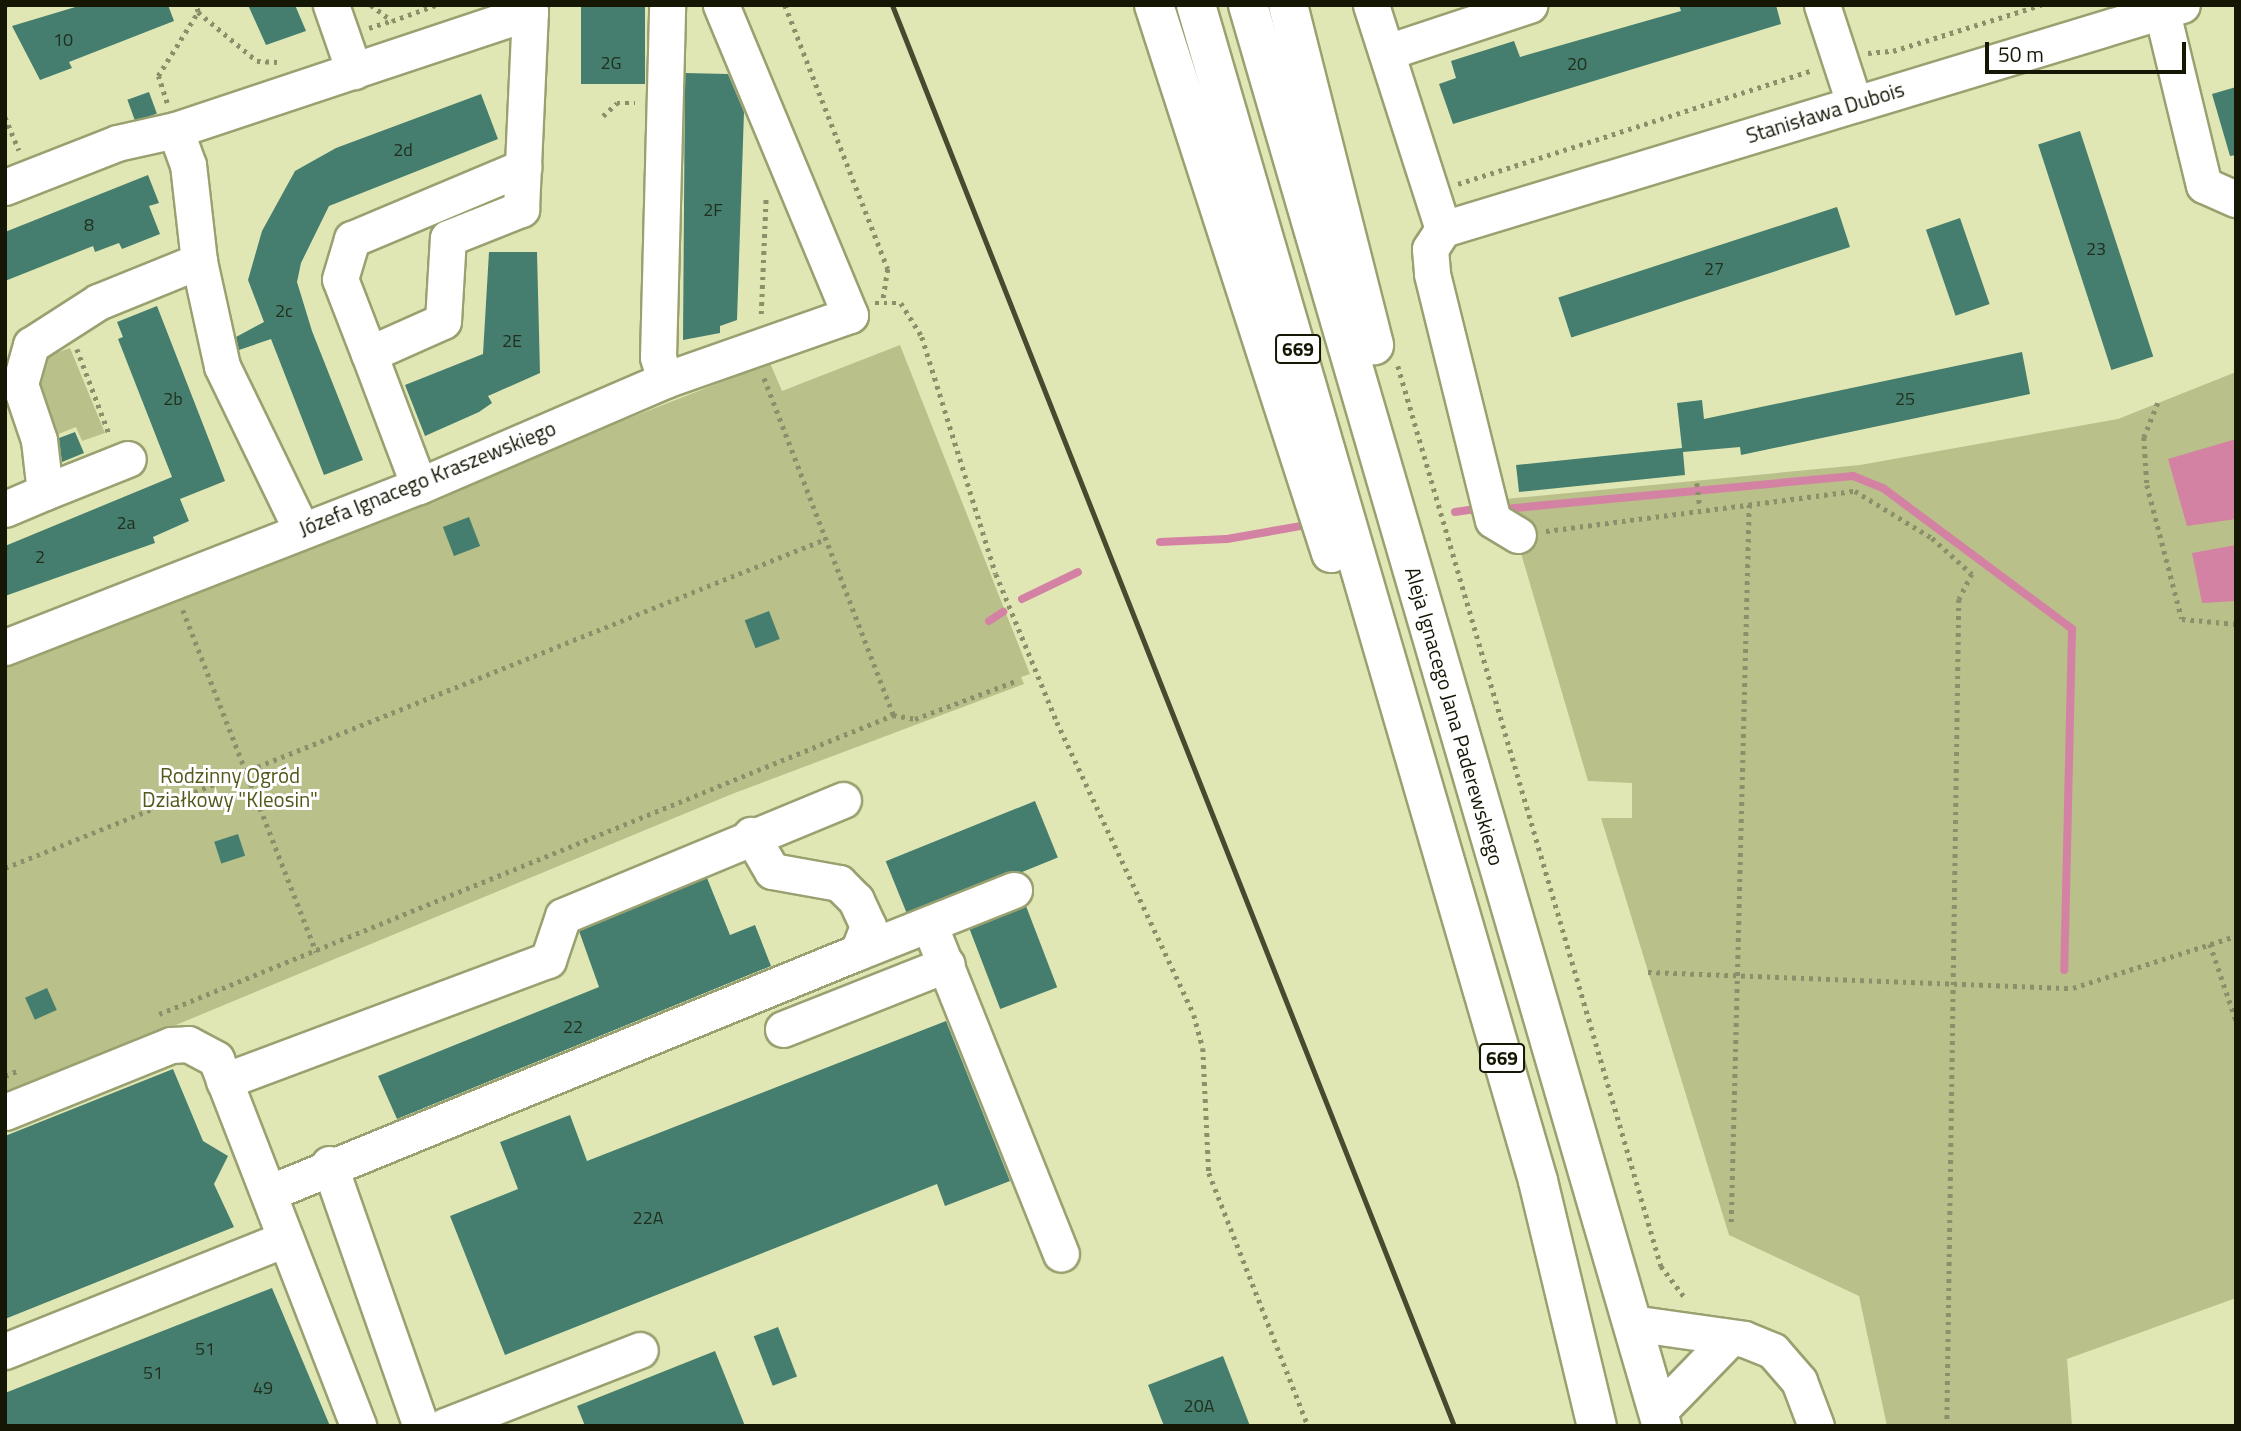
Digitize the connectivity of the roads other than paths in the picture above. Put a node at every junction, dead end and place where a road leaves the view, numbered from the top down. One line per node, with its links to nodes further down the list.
1 (331, 5): 14 (street)
2 (667, 5): 23 (street)
3 (722, 5): 23 (street, Józefa Ignacego Kraszewskiego)
4 (1154, 5): 32 (main road)
5 (1196, 5): 32 (main road, 669)
6 (1248, 5): 30 (main road, Aleja Ignacego Jana Paderewskiego / 669)
7 (1288, 5): 30 (main road)
8 (1371, 5): 13 (street)
9 (1529, 5): 13 (street)
10 (1822, 5): 15 (street)
11 (530, 9): 14 (street); 17 (street)
12 (2172, 9): 15 (street, Stanisława Dubois); 19 (street)
13 (1387, 52): 20 (street)
14 (354, 71): 16 (street)
15 (1854, 103): 20 (street, Stanisława Dubois)
16 (175, 130): 18 (street); 21 (street)
17 (523, 166): 22 (street); 22 (street)
18 (5, 187)
19 (2236, 199)
20 (1456, 225): 29 (street)
21 (199, 261): 26 (street); 28 (street)
22 (369, 354): 25 (street)
23 (665, 380): 25 (street, Józefa Ignacego Kraszewskiego)
24 (124, 461): 26 (street)
25 (419, 486): 28 (street, Józefa Ignacego Kraszewskiego)
26 (45, 492): 27 (street)
27 (5, 509)
28 (301, 529): 31 (street, Józefa Ignacego Kraszewskiego)
29 (1518, 535)
30 (1427, 620): 46 (main road, Aleja Ignacego Jana Paderewskiego / 669)
31 (5, 647)
32 (1399, 693): 54 (main road, 669)
33 (843, 800): 34 (street)
34 (751, 835): 37 (street); 40 (street)
35 (1014, 890): 36 (street)
36 (929, 924): 37 (street); 38 (street)
37 (858, 952): 42 (street)
38 (947, 964): 39 (street); 45 (street)
39 (783, 1029)
40 (224, 1082): 41 (street); 43 (street)
41 (5, 1112)
42 (329, 1164): 43 (street); 52 (street)
43 (271, 1192): 44 (street)
44 (285, 1238): 49 (street); 51 (street)
45 (1061, 1254)
46 (1632, 1323): 47 (street); 50 (main road, Aleja Ignacego Jana Paderewskiego / 669)
47 (1727, 1341): 50 (street); 55 (street)
48 (640, 1350): 53 (street)
49 (5, 1351)
50 (1660, 1419)
51 (358, 1426)
52 (421, 1426)
53 (445, 1426)
54 (1597, 1426)
55 (1816, 1426)

